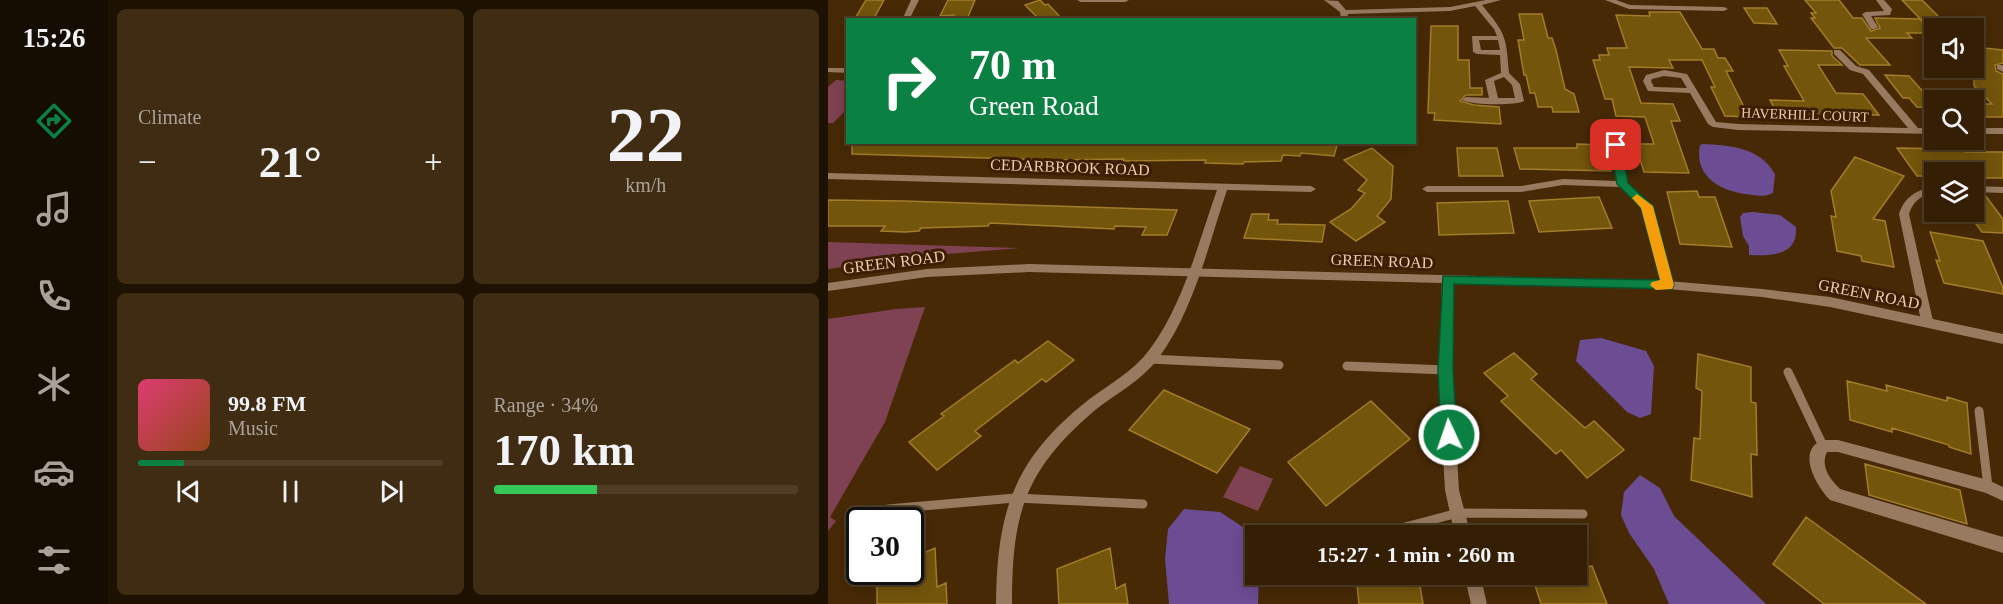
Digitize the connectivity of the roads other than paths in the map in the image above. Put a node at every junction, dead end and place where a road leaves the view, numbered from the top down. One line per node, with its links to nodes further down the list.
1 (915, 0): 11 (street)
2 (1081, 0): 3 (street)
3 (1125, 0)
4 (1328, 0): 10 (street)
5 (1497, 0): 8 (street)
6 (1609, 0): 9 (street)
7 (1880, 0): 12 (street)
8 (1478, 5): 10 (street); 13 (street)
9 (1724, 9)
10 (1344, 16)
11 (906, 18)
12 (1874, 27)
13 (1501, 38): 15 (street); 15 (street)
14 (1837, 52): 22 (street)
15 (1503, 53): 18 (street)
16 (828, 70): 17 (street)
17 (846, 71)
18 (1505, 74): 21 (street); 21 (street)
19 (1695, 91): 19 (street, HAVERHILL COURT); 22 (street, HAVERHILL COURT)
20 (1466, 100): 21 (street)
21 (1494, 101)
22 (1916, 131): 23 (street, HAVERHILL COURT)
23 (1924, 131)
24 (1984, 131): 25 (street)
25 (2003, 131)
26 (1616, 145): 28 (street)
27 (828, 176): 29 (street, CEDARBROOK ROAD)
28 (1623, 184): 31 (street); 37 (street)
29 (1223, 186): 30 (street, CEDARBROOK ROAD); 35 (street)
30 (1311, 189)
31 (1427, 189)
32 (1984, 189): 33 (street)
33 (2003, 190)
34 (1924, 193): 39 (street)
35 (1192, 272): 36 (street, GREEN ROAD); 38 (street, GREEN ROAD); 41 (street)
36 (1448, 279): 37 (street, GREEN ROAD); 44 (street)
37 (1668, 285): 39 (street, GREEN ROAD)
38 (828, 287)
39 (1927, 321): 40 (street, GREEN ROAD)
40 (2003, 339)
41 (1149, 359): 42 (lane); 50 (street)
42 (1279, 364)
43 (1347, 366): 44 (lane)
44 (1446, 370): 53 (street)
45 (1788, 372): 47 (lane)
46 (1979, 411): 48 (lane)
47 (1823, 446): 48 (street); 57 (street)
48 (1988, 487): 49 (street)
49 (2003, 494)
50 (1015, 498): 51 (lane); 52 (lane); 59 (street)
51 (1143, 504)
52 (911, 507)
53 (1458, 513): 54 (lane); 55 (lane); 56 (street)
54 (1583, 514)
55 (1413, 525)
56 (1461, 525)
57 (2003, 545)
58 (1475, 585): 60 (street)
59 (1004, 604)
60 (1479, 604)

